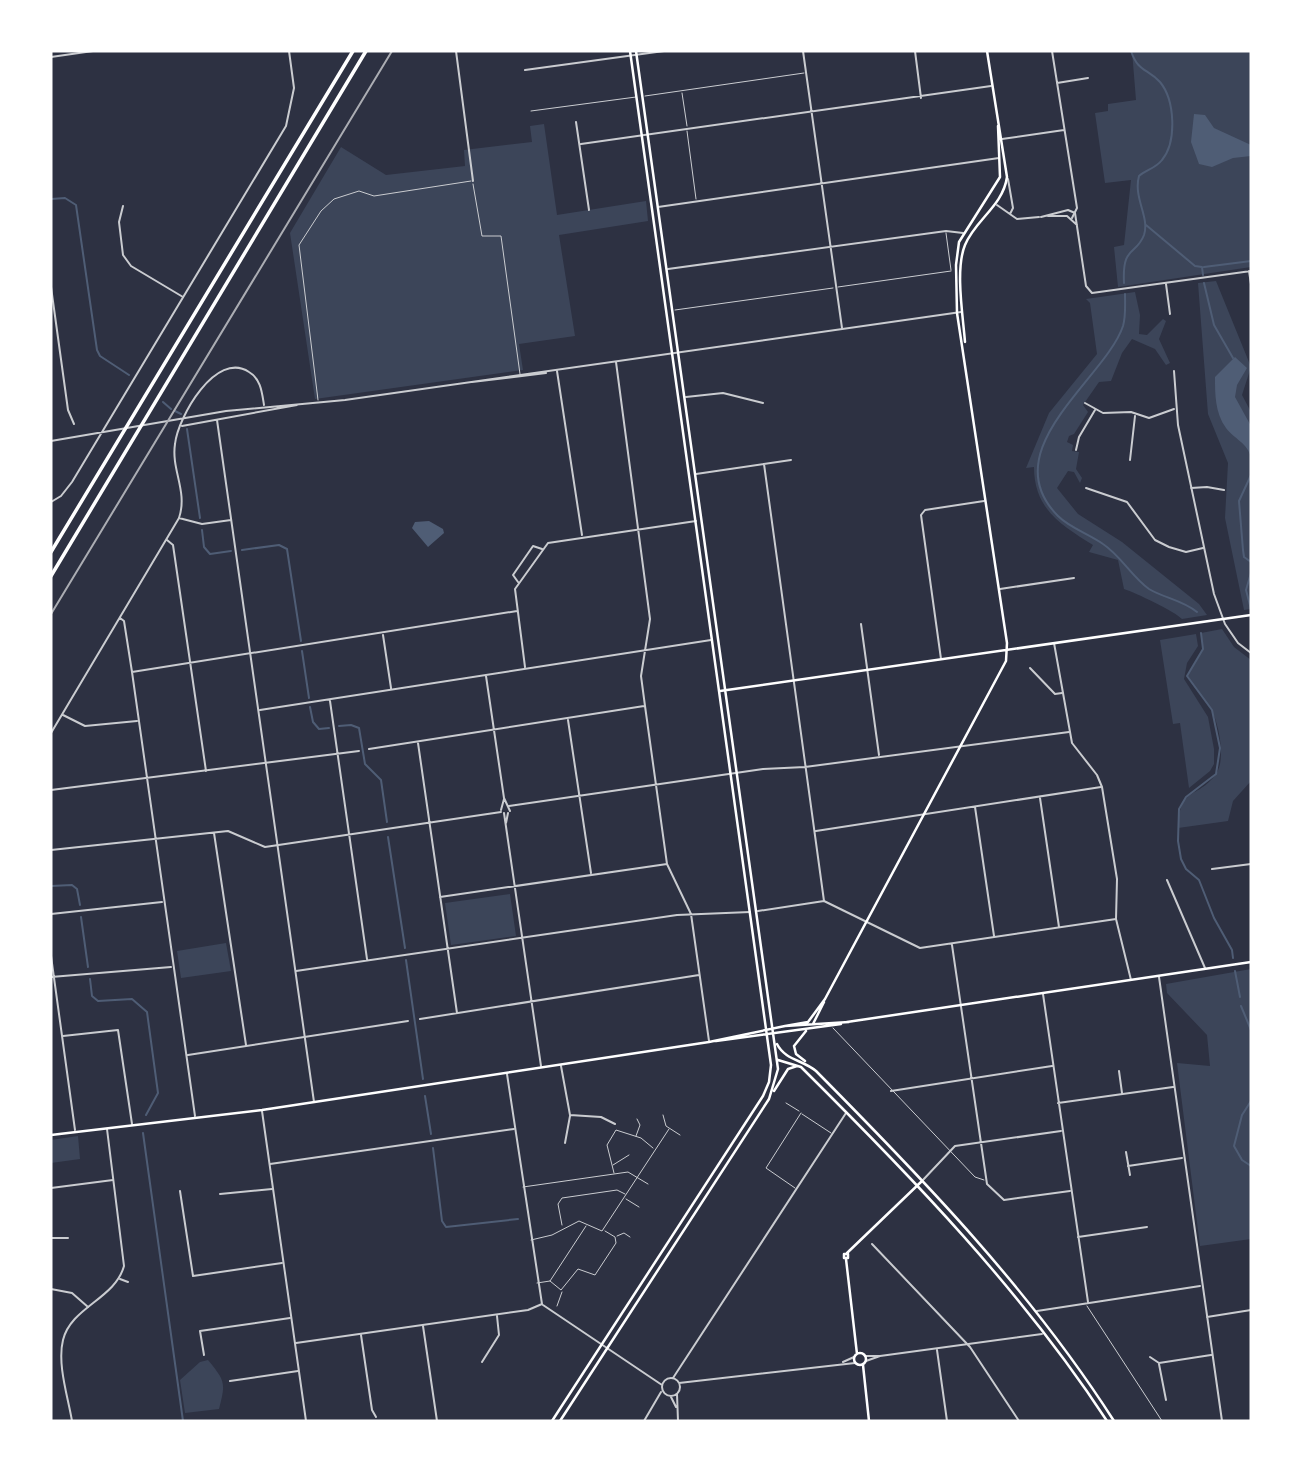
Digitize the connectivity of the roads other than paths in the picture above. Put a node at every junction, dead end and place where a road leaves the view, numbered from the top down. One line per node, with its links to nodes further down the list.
1 (93, 51): 13 (street)
2 (289, 51): 61 (street)
3 (353, 51): 31 (highway)
4 (366, 51): 33 (highway)
5 (456, 51): 37 (street)
6 (664, 51): 12 (street)
7 (803, 51): 15 (street)
8 (915, 51): 22 (street)
9 (987, 51): 18 (main road)
10 (1052, 51): 17 (street)
11 (630, 53): 12 (street); 14 (street); 21 (main road)
12 (636, 53): 20 (main road)
13 (51, 57)
14 (525, 70)
15 (806, 73): 19 (lane); 24 (street)
16 (1088, 78): 17 (street)
17 (1056, 83): 28 (street)
18 (992, 86): 22 (street); 26 (main road)
19 (681, 90): 20 (lane); 27 (lane)
20 (643, 96): 29 (main road)
21 (636, 97): 23 (lane); 30 (main road)
22 (921, 98): 24 (street)
23 (531, 111)
24 (811, 112): 27 (street); 38 (street)
25 (576, 121): 34 (street)
26 (998, 126): 32 (main road); 35 (main road)
27 (687, 129): 29 (street); 40 (lane)
28 (1065, 130): 32 (street); 46 (street)
29 (648, 134): 30 (street); 43 (main road)
30 (642, 135): 34 (street); 68 (main road)
31 (302, 137): 33 (street); 111 (highway)
32 (1002, 139): 36 (main road)
33 (311, 142): 112 (highway)
34 (581, 144): 44 (street)
35 (1000, 158): 38 (street); 39 (main road)
36 (1007, 171): 41 (main road); 45 (street)
37 (473, 181): 73 (lane); 77 (lane)
38 (821, 184): 40 (street); 52 (street)
39 (989, 199): 41 (main road); 51 (main road)
40 (697, 201): 43 (street)
41 (995, 204): 45 (street); 63 (main road)
42 (123, 206): 61 (street)
43 (658, 207): 53 (main road)
44 (589, 210)
45 (1010, 214): 47 (street)
46 (1076, 215): 47 (street); 48 (street); 49 (street)
47 (1041, 216): 48 (street)
48 (1072, 218): 49 (street)
49 (1078, 229): 57 (street)
50 (946, 231): 51 (street); 52 (street); 54 (lane)
51 (963, 233): 56 (main road)
52 (831, 246): 53 (street); 60 (street)
53 (667, 269): 62 (main road)
54 (951, 271): 56 (lane); 60 (lane)
55 (1250, 271): 57 (street); 58 (street)
56 (956, 276): 64 (main road)
57 (1165, 283): 65 (street)
58 (1251, 284)
59 (51, 287): 86 (street)
60 (836, 288): 62 (lane); 66 (street)
61 (183, 298): 102 (street)
62 (673, 310): 67 (main road)
63 (963, 312): 64 (street); 69 (main road)
64 (957, 313): 66 (street); 69 (main road)
65 (1170, 314)
66 (842, 328): 67 (street)
67 (679, 351): 68 (street); 76 (main road)
68 (672, 352): 70 (street); 105 (main road)
69 (965, 352): 101 (main road)
70 (616, 361): 71 (street); 106 (street)
71 (557, 370): 73 (street); 74 (street); 107 (street)
72 (1174, 371): 82 (street)
73 (520, 374): 74 (street); 75 (street)
74 (521, 378): 75 (street)
75 (465, 382): 77 (street)
76 (685, 397): 78 (street); 97 (main road)
77 (318, 403): 80 (street)
78 (763, 403)
79 (1085, 403): 83 (street)
80 (301, 404): 81 (street); 85 (street)
81 (264, 407): 87 (street); 89 (street)
82 (1175, 409): 84 (street); 99 (street)
83 (1095, 410): 84 (street); 90 (street)
84 (1136, 414): 93 (street)
85 (217, 420): 87 (street); 104 (street)
86 (75, 424)
87 (180, 426): 103 (street)
88 (1071, 440): 90 (street)
89 (51, 441)
90 (1077, 442): 91 (street)
91 (1076, 450)
92 (1124, 453): 93 (street)
93 (1131, 454): 95 (street)
94 (791, 460): 96 (street)
95 (1130, 460)
96 (764, 464): 97 (street); 135 (street)
97 (696, 474): 138 (main road)
98 (1086, 488): 109 (street)
99 (1191, 488): 100 (street); 109 (street)
100 (1224, 490)
101 (986, 500): 115 (main road); 128 (street)
102 (51, 502)
103 (179, 518): 104 (street); 108 (street)
104 (232, 520): 127 (street)
105 (696, 521): 106 (street); 122 (main road)
106 (638, 529): 107 (street); 124 (street)
107 (582, 537): 110 (street)
108 (167, 540): 118 (street); 129 (street)
109 (1204, 548): 119 (street)
110 (542, 549): 114 (street); 114 (street)
111 (51, 552)
112 (51, 576)
113 (1074, 578): 115 (street)
114 (518, 582): 116 (street)
115 (999, 589): 125 (main road)
116 (517, 611): 121 (street); 130 (street)
117 (1251, 615): 119 (main road)
118 (120, 618): 133 (street); 143 (street)
119 (1223, 619): 123 (main road); 126 (street)
120 (861, 624): 132 (street)
121 (383, 635): 127 (street); 136 (street)
122 (712, 640): 124 (street); 137 (main road)
123 (1054, 643): 125 (main road); 139 (street)
124 (645, 649): 130 (street); 141 (street)
125 (1007, 650): 128 (main road); 150 (main road)
126 (1251, 653)
127 (251, 654): 129 (street); 142 (street)
128 (942, 660): 132 (main road)
129 (191, 663): 133 (street); 157 (street)
130 (525, 668): 134 (street)
131 (1030, 668): 139 (street)
132 (867, 670): 135 (main road); 154 (street)
133 (132, 672): 145 (street)
134 (486, 675): 136 (street); 146 (street)
135 (794, 680): 138 (main road); 156 (street)
136 (391, 689): 140 (street)
137 (720, 691): 138 (main road); 158 (main road)
138 (726, 691): 159 (main road)
139 (1062, 693): 147 (street)
140 (330, 700): 142 (street); 153 (street)
141 (645, 706): 144 (street); 161 (street)
142 (259, 710): 155 (street)
143 (62, 715): 145 (street); 148 (street)
144 (567, 718): 146 (street); 165 (street)
145 (138, 721): 160 (street)
146 (494, 729): 149 (street); 166 (street)
147 (1069, 732): 150 (street); 162 (street)
148 (51, 733)
149 (418, 741): 151 (street); 173 (street)
150 (961, 744): 154 (street); 172 (main road)
151 (369, 749)
152 (359, 751): 153 (street)
153 (337, 754): 155 (street); 177 (street)
154 (879, 757): 156 (street)
155 (266, 764): 157 (street); 179 (street)
156 (805, 767): 159 (street); 176 (street)
157 (206, 772): 160 (street)
158 (731, 773): 159 (street); 161 (street); 191 (main road)
159 (737, 773): 190 (main road)
160 (147, 779): 163 (street); 178 (street)
161 (656, 785): 165 (street); 181 (street)
162 (1102, 787): 164 (street); 194 (street)
163 (51, 790)
164 (1040, 796): 168 (street); 196 (street)
165 (580, 797): 169 (street); 184 (street)
166 (504, 798): 167 (street); 170 (street)
167 (508, 805): 169 (street); 170 (street); 171 (street)
168 (975, 806): 172 (street); 198 (street)
169 (517, 807): 171 (street)
170 (502, 809): 171 (street); 173 (street); 174 (street)
171 (509, 812): 174 (street)
172 (924, 813): 176 (street); 195 (main road)
173 (429, 821): 177 (street); 187 (street)
174 (506, 824): 186 (street)
175 (214, 832): 178 (street); 179 (street); 233 (street)
176 (815, 832): 188 (street)
177 (349, 834): 179 (street); 202 (street)
178 (155, 840): 180 (street); 189 (street)
179 (277, 845): 206 (street)
180 (51, 850)
181 (667, 864): 184 (street); 193 (street)
182 (1251, 864): 183 (street)
183 (1212, 869)
184 (592, 874): 186 (street)
185 (1167, 880): 205 (street)
186 (516, 885): 187 (street); 197 (street)
187 (439, 897): 200 (street)
188 (824, 901): 190 (street); 195 (street)
189 (163, 902): 192 (street); 204 (street)
190 (758, 911): 224 (main road)
191 (751, 912): 193 (street); 225 (main road)
192 (51, 914)
193 (691, 914): 197 (street); 207 (street)
194 (1116, 919): 196 (street); 210 (street)
195 (866, 922): 199 (street); 212 (main road)
196 (1059, 928): 198 (street)
197 (523, 937): 200 (street); 213 (street)
198 (995, 937): 199 (street)
199 (951, 944): 214 (street)
200 (447, 947): 202 (street); 216 (street)
201 (51, 956): 209 (street)
202 (367, 960): 206 (street)
203 (1251, 962): 205 (main road)
204 (172, 967): 209 (street); 235 (street)
205 (1205, 969): 208 (main road)
206 (296, 971): 230 (street)
207 (700, 974): 213 (street); 232 (street)
208 (1159, 976): 210 (main road); 245 (street)
209 (52, 977): 228 (street)
210 (1131, 981): 211 (main road)
211 (1042, 993): 214 (main road); 239 (street)
212 (825, 999): 215 (main road); 222 (main road)
213 (532, 1002): 216 (street); 240 (street)
214 (961, 1005): 219 (main road); 244 (street)
215 (821, 1010): 220 (main road); 221 (main road)
216 (457, 1013): 217 (street)
217 (420, 1019)
218 (408, 1021): 230 (street)
219 (849, 1022): 220 (main road); 223 (main road)
220 (824, 1023): 221 (main road)
221 (812, 1025): 222 (main road); 226 (main road)
222 (785, 1026): 224 (main road)
223 (832, 1026): 226 (main road); 246 (lane)
224 (774, 1028): 225 (main road); 227 (main road)
225 (767, 1029): 229 (main road); 232 (main road)
226 (807, 1030): 227 (main road); 238 (main road)
227 (775, 1035): 229 (main road); 231 (main road)
228 (62, 1036): 262 (street); 267 (street)
229 (768, 1036): 232 (main road); 234 (main road)
230 (304, 1037): 233 (street); 249 (street)
231 (776, 1041): 236 (main road); 238 (main road)
232 (711, 1042): 237 (main road)
233 (247, 1046): 235 (street)
234 (771, 1053): 236 (main road); 259 (main road)
235 (187, 1055): 258 (street)
236 (778, 1060): 241 (main road); 248 (main road)
237 (561, 1065): 240 (main road); 256 (street)
238 (810, 1066): 252 (main road)
239 (1053, 1066): 244 (street); 251 (street)
240 (542, 1068): 243 (main road)
241 (803, 1069): 248 (main road); 255 (main road)
242 (1119, 1071): 247 (street)
243 (507, 1073): 249 (main road); 265 (street)
244 (971, 1078): 246 (street); 274 (street)
245 (1174, 1087): 247 (street); 280 (street)
246 (891, 1091): 276 (lane)
247 (1122, 1094): 251 (street)
248 (771, 1096): 261 (main road)
249 (314, 1102): 253 (main road)
250 (786, 1103): 254 (lane)
251 (1058, 1103): 268 (street)
252 (852, 1108): 255 (main road); 290 (main road)
253 (262, 1110): 258 (main road); 282 (street)
254 (801, 1113): 269 (lane); 295 (lane)
255 (846, 1113): 269 (street); 292 (main road)
256 (570, 1115): 263 (street); 273 (street)
257 (663, 1115): 266 (lane)
258 (195, 1117): 262 (main road)
259 (749, 1118): 261 (main road); 279 (main road)
260 (637, 1119): 272 (lane)
261 (754, 1122): 281 (main road)
262 (132, 1124): 264 (main road)
263 (615, 1124)
264 (107, 1128): 267 (main road); 289 (street)
265 (514, 1129): 282 (street); 293 (street)
266 (669, 1129): 271 (lane); 275 (lane)
267 (75, 1131): 270 (main road)
268 (1062, 1131): 274 (street); 299 (street)
269 (831, 1133): 295 (street)
270 (51, 1135)
271 (680, 1135)
272 (636, 1136): 275 (lane); 283 (lane)
273 (565, 1143)
274 (980, 1143): 276 (street); 288 (street)
275 (655, 1150): 287 (lane)
276 (949, 1151): 288 (lane); 290 (street)
277 (1126, 1152): 284 (street)
278 (629, 1155): 283 (lane)
279 (724, 1157): 281 (main road); 298 (main road)
280 (1183, 1158): 284 (street); 327 (street)
281 (727, 1163): 302 (main road)
282 (270, 1164): 296 (street)
283 (613, 1165): 285 (lane)
284 (1128, 1166): 286 (street)
285 (614, 1175): 287 (lane); 293 (lane)
286 (1130, 1175)
287 (638, 1177): 291 (lane); 301 (lane)
288 (986, 1179): 299 (street)
289 (114, 1180): 294 (street); 322 (street)
290 (922, 1181): 292 (main road); 319 (main road)
291 (648, 1184)
292 (917, 1186): 323 (main road); 344 (main road)
293 (523, 1187): 316 (street)
294 (51, 1188)
295 (795, 1188): 362 (street)
296 (273, 1189): 300 (street); 318 (street)
297 (180, 1191): 318 (street)
298 (702, 1191): 302 (main road); 305 (main road)
299 (1070, 1191): 313 (street)
300 (220, 1194)
301 (626, 1194): 303 (lane); 308 (lane)
302 (708, 1194): 307 (main road)
303 (624, 1197): 304 (lane); 310 (lane)
304 (639, 1207)
305 (681, 1223): 307 (main road); 320 (main road)
306 (587, 1224): 308 (lane); 310 (lane); 324 (lane)
307 (687, 1226): 321 (main road)
308 (563, 1227): 316 (lane)
309 (1147, 1227): 313 (street)
310 (604, 1229): 311 (lane)
311 (615, 1237): 312 (lane); 329 (lane)
312 (630, 1237)
313 (1078, 1237): 330 (street)
314 (51, 1238): 315 (street)
315 (68, 1238)
316 (531, 1240): 326 (street)
317 (872, 1244): 346 (street)
318 (283, 1263): 337 (street)
319 (999, 1267): 323 (main road); 335 (main road)
320 (650, 1271): 321 (main road); 345 (main road)
321 (655, 1274): 347 (main road)
322 (119, 1278): 325 (street); 333 (street)
323 (998, 1278): 342 (main road)
324 (550, 1281): 326 (lane); 329 (lane)
325 (128, 1282)
326 (537, 1283): 331 (street)
327 (1201, 1286): 330 (street); 338 (street)
328 (51, 1289): 333 (street)
329 (561, 1290): 332 (lane)
330 (1086, 1302): 335 (street); 390 (lane)
331 (542, 1304): 336 (street); 345 (street)
332 (557, 1306)
333 (89, 1307): 378 (street)
334 (1251, 1310): 338 (street)
335 (1037, 1311): 340 (main road)
336 (497, 1315): 339 (street); 355 (street)
337 (291, 1318): 343 (street); 350 (street)
338 (1206, 1318): 351 (street)
339 (423, 1325): 341 (street); 380 (street)
340 (1050, 1328): 342 (main road); 389 (main road)
341 (360, 1334): 343 (street); 377 (street)
342 (1042, 1334): 346 (street); 388 (main road)
343 (295, 1343): 360 (street)
344 (858, 1343): 349 (main road); 352 (main road)
345 (603, 1344): 347 (street); 381 (main road)
346 (967, 1344): 348 (street); 387 (street)
347 (609, 1348): 361 (street); 382 (main road)
348 (937, 1349): 353 (street); 386 (street)
349 (864, 1354): 352 (main road); 353 (street); 357 (main road)
350 (204, 1355)
351 (1212, 1355): 358 (street); 391 (street)
352 (856, 1356): 356 (street); 359 (main road)
353 (880, 1356): 357 (street)
354 (1150, 1357): 358 (street)
355 (482, 1362)
356 (842, 1362): 359 (street); 367 (street)
357 (865, 1363): 359 (main road); 363 (main road)
358 (1159, 1363): 374 (street)
359 (857, 1364): 363 (main road)
360 (299, 1370): 365 (street); 379 (street)
361 (653, 1376): 364 (street); 368 (street)
362 (673, 1378): 364 (street); 366 (street)
363 (863, 1378): 385 (main road)
364 (664, 1380): 368 (street)
365 (230, 1381)
366 (679, 1382): 367 (street); 369 (street)
367 (694, 1383): 369 (street)
368 (662, 1385): 370 (street)
369 (680, 1389): 371 (street)
370 (662, 1390): 372 (street); 375 (street)
371 (678, 1393): 373 (street); 376 (street)
372 (666, 1394): 373 (street); 375 (street)
373 (671, 1396): 376 (street)
374 (1166, 1400)
375 (655, 1404): 383 (street)
376 (677, 1412): 384 (street)
377 (376, 1417)
378 (72, 1421)
379 (306, 1421)
380 (437, 1421)
381 (552, 1421)
382 (560, 1421)
383 (644, 1421)
384 (678, 1421)
385 (869, 1421)
386 (947, 1421)
387 (1019, 1421)
388 (1107, 1421)
389 (1114, 1421)
390 (1162, 1421)
391 (1222, 1421)

